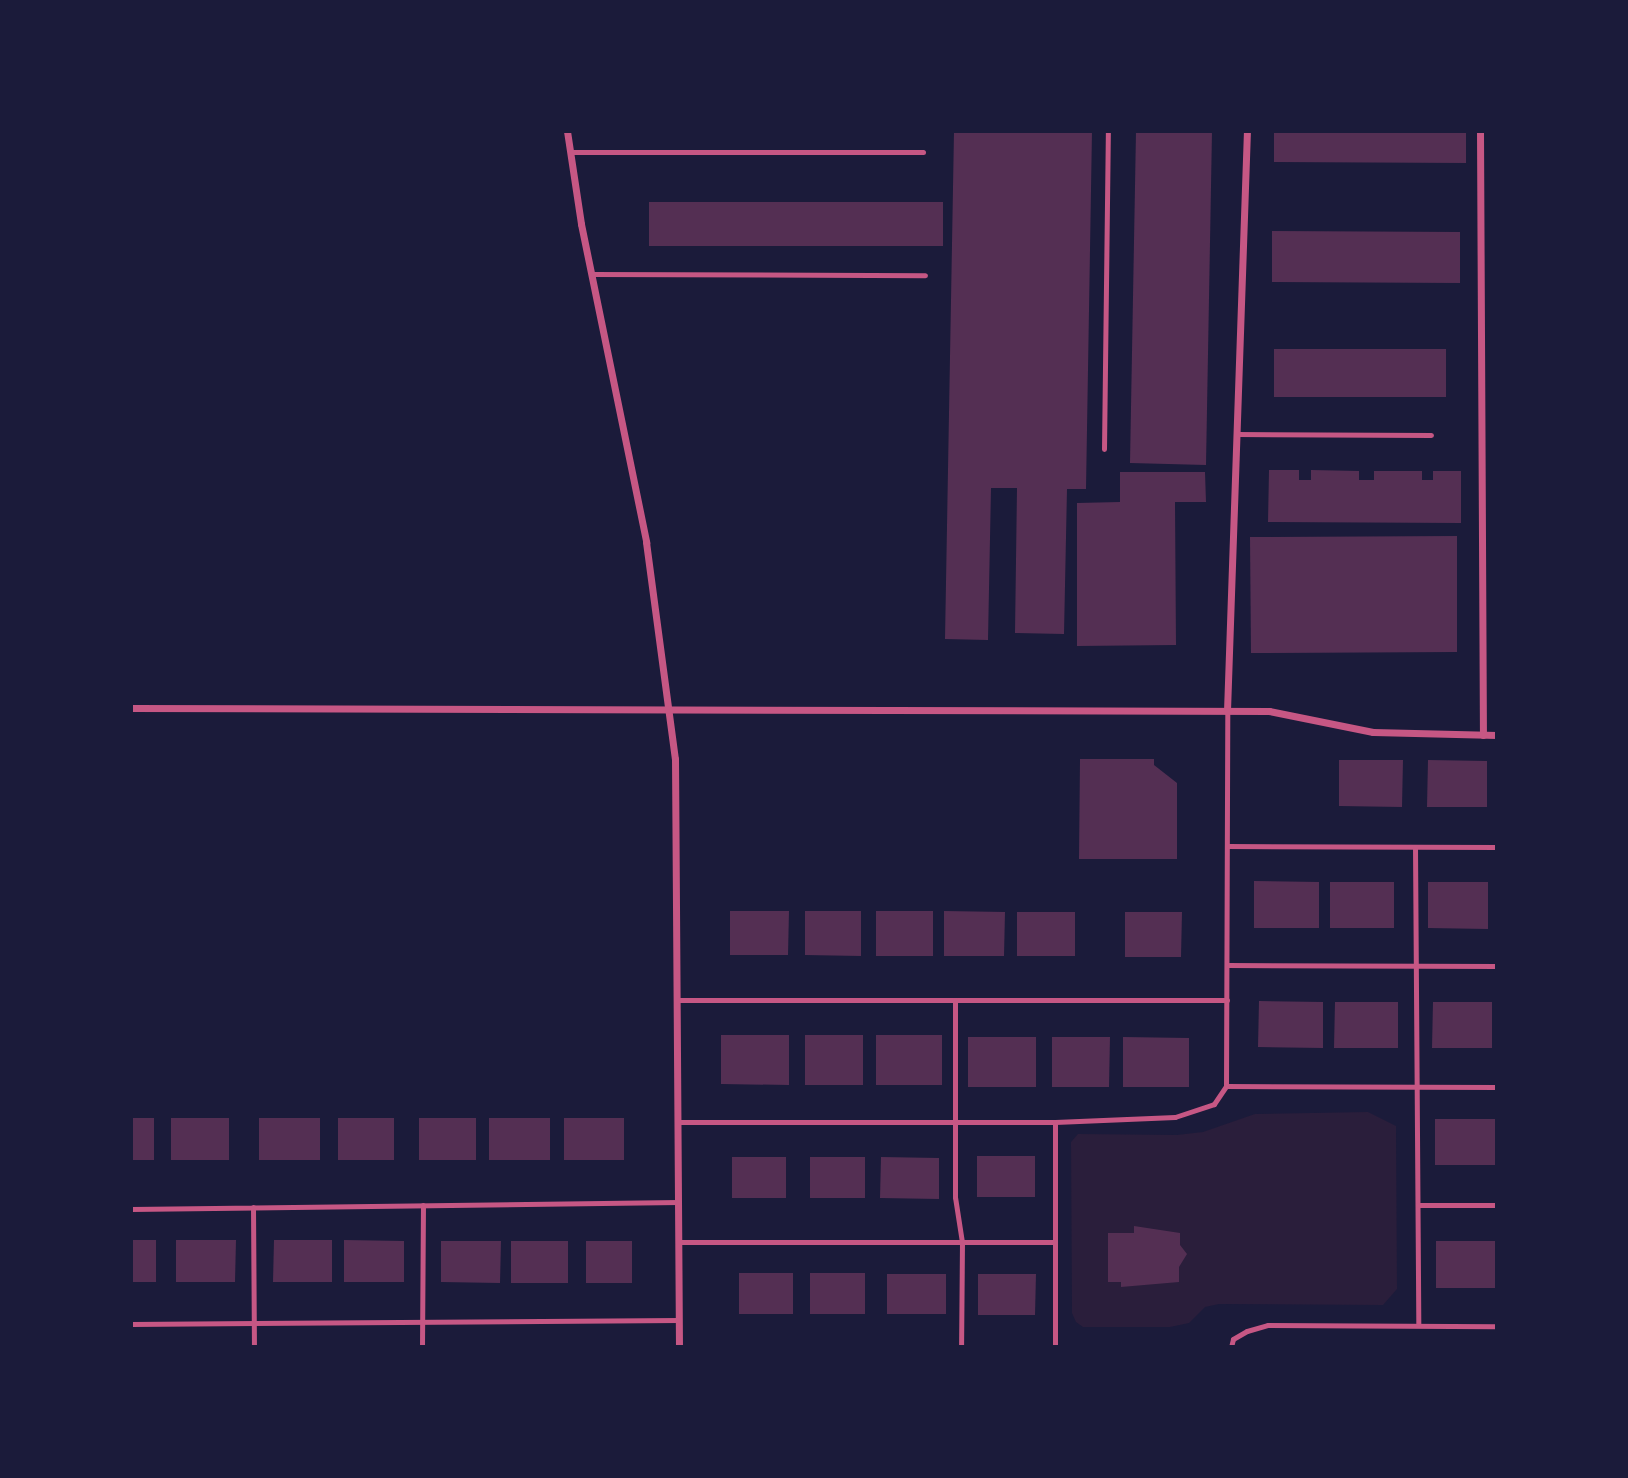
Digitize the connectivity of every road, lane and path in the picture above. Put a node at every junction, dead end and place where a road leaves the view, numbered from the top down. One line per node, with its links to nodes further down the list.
1 (567, 131): 5 (street)
2 (1108, 131): 11 (lane)
3 (1247, 131): 9 (street)
4 (1480, 131): 15 (street)
5 (570, 152): 6 (lane); 7 (street)
6 (923, 152)
7 (591, 274): 8 (lane); 13 (street)
8 (925, 275)
9 (1236, 434): 10 (lane); 14 (street)
10 (1431, 435)
11 (1104, 449)
12 (131, 708): 13 (street)
13 (668, 710): 14 (street); 23 (street)
14 (1227, 711): 15 (street); 17 (lane)
15 (1483, 735): 16 (street)
16 (1497, 735)
17 (1227, 846): 18 (lane); 20 (lane)
18 (1415, 847): 19 (lane); 21 (lane)
19 (1497, 847)
20 (1227, 965): 21 (lane); 25 (lane)
21 (1415, 965): 22 (lane); 27 (lane)
22 (1497, 966)
23 (678, 1000): 24 (lane); 29 (street)
24 (955, 1000): 25 (lane); 30 (lane)
25 (1227, 1000): 26 (lane)
26 (1226, 1086): 27 (lane); 31 (lane)
27 (1419, 1087): 28 (lane); 34 (lane)
28 (1497, 1087)
29 (679, 1122): 30 (lane); 32 (street)
30 (955, 1122): 31 (lane); 39 (lane)
31 (1055, 1122): 40 (lane)
32 (679, 1202): 33 (lane); 38 (street)
33 (423, 1205): 36 (lane); 42 (lane)
34 (1418, 1205): 35 (lane); 45 (lane)
35 (1497, 1205)
36 (253, 1207): 37 (lane); 43 (lane)
37 (131, 1209)
38 (679, 1242): 39 (lane); 41 (street)
39 (962, 1242): 40 (lane); 50 (lane)
40 (1055, 1242): 51 (lane)
41 (679, 1320): 42 (lane); 49 (street)
42 (423, 1322): 43 (lane); 48 (lane)
43 (254, 1323): 44 (lane); 47 (lane)
44 (131, 1324)
45 (1418, 1325): 46 (lane); 52 (lane)
46 (1497, 1326)
47 (254, 1347)
48 (422, 1347)
49 (679, 1347)
50 (961, 1347)
51 (1055, 1347)
52 (1231, 1347)

